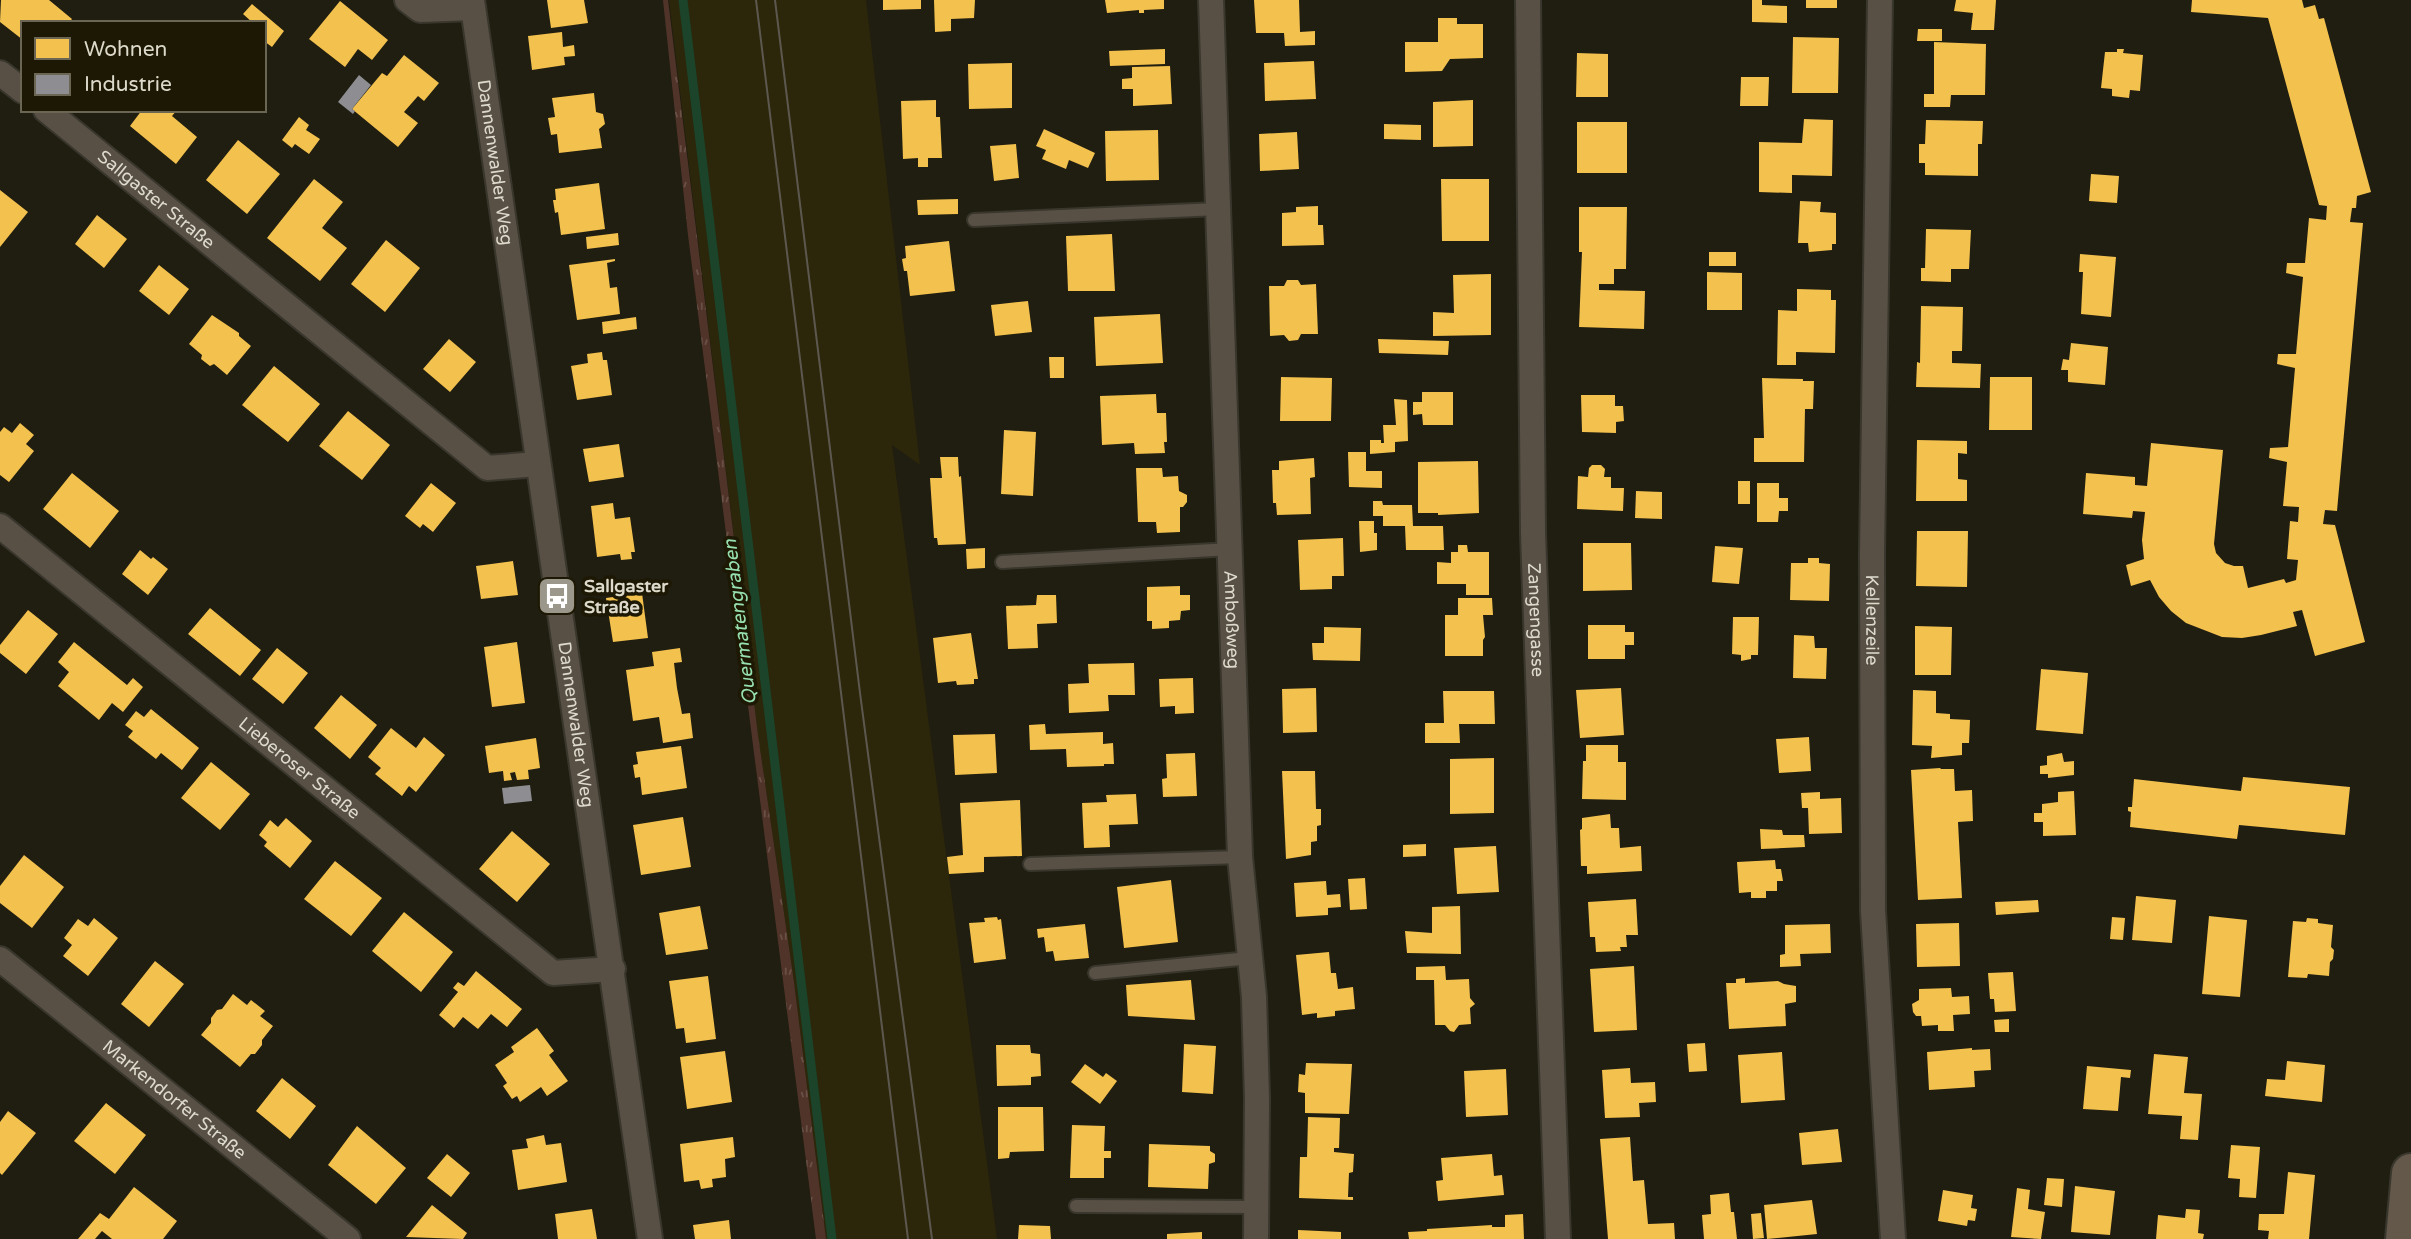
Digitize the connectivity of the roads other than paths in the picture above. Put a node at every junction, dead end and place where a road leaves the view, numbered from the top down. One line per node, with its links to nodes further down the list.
1 (407, 0): 5 (street)
2 (1211, 0): 9 (street, Amboßweg)
3 (1528, 0): 27 (street, Zangengasse)
4 (1881, 0): 28 (street, Kellenzeile)
5 (473, 4): 11 (street, Dannenwalder Weg)
6 (0, 73): 7 (street)
7 (21, 90)
8 (48, 112): 11 (street, Sallgaster Straße)
9 (1219, 209): 10 (lane); 13 (street, Amboßweg)
10 (974, 220)
11 (538, 464): 19 (street, Dannenwalder Weg)
12 (0, 526): 19 (street, Lieberoser Straße)
13 (1231, 550): 14 (lane); 15 (street, Amboßweg)
14 (1002, 562)
15 (1240, 857): 16 (lane); 17 (street, Amboßweg)
16 (1030, 864)
17 (1250, 958): 20 (lane); 23 (street, Amboßweg)
18 (0, 959): 24 (street, Markendorfer Straße)
19 (613, 969): 25 (street, Dannenwalder Weg)
20 (1095, 973)
21 (2411, 1173): 29 (main road)
22 (1076, 1206): 23 (lane)
23 (1256, 1207): 26 (street, Amboßweg)
24 (348, 1239)
25 (650, 1239)
26 (1256, 1239)
27 (1558, 1239)
28 (1893, 1239)
29 (2405, 1239)

